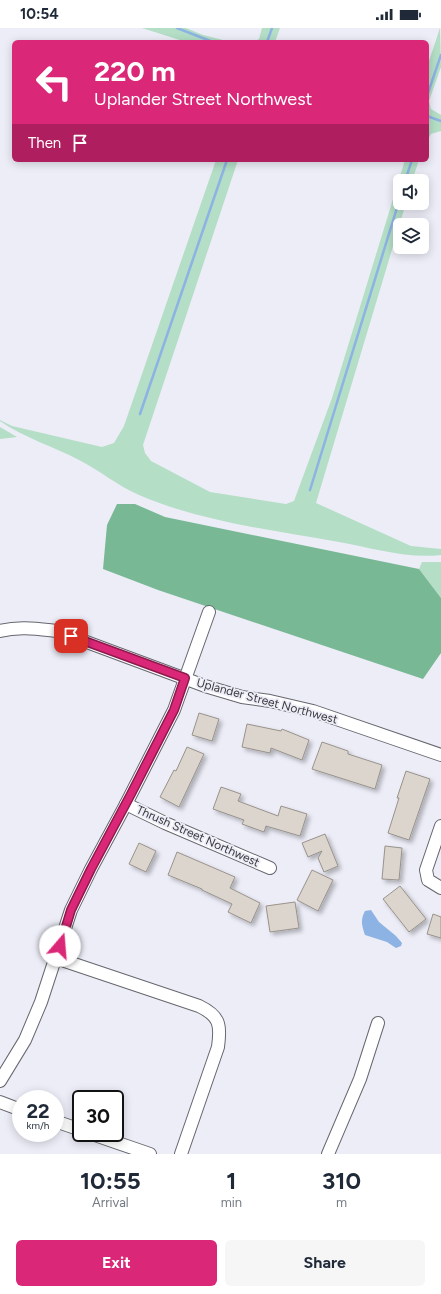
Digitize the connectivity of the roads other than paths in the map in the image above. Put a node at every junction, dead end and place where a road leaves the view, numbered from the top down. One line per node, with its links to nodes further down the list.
1 (209, 612): 3 (street)
2 (0, 631): 3 (street, Uplander Street Northwest)
3 (185, 678): 4 (street, Uplander Street Northwest); 5 (street)
4 (441, 755)
5 (126, 804): 7 (street, Thrush Street Northwest); 9 (street)
6 (441, 826): 8 (street)
7 (270, 868)
8 (441, 888)
9 (56, 958): 11 (street); 16 (street)
10 (378, 1023): 17 (street)
11 (0, 1081)
12 (0, 1102): 13 (street)
13 (12, 1107)
14 (115, 1142): 15 (street)
15 (150, 1154)
16 (181, 1154)
17 (328, 1154)

